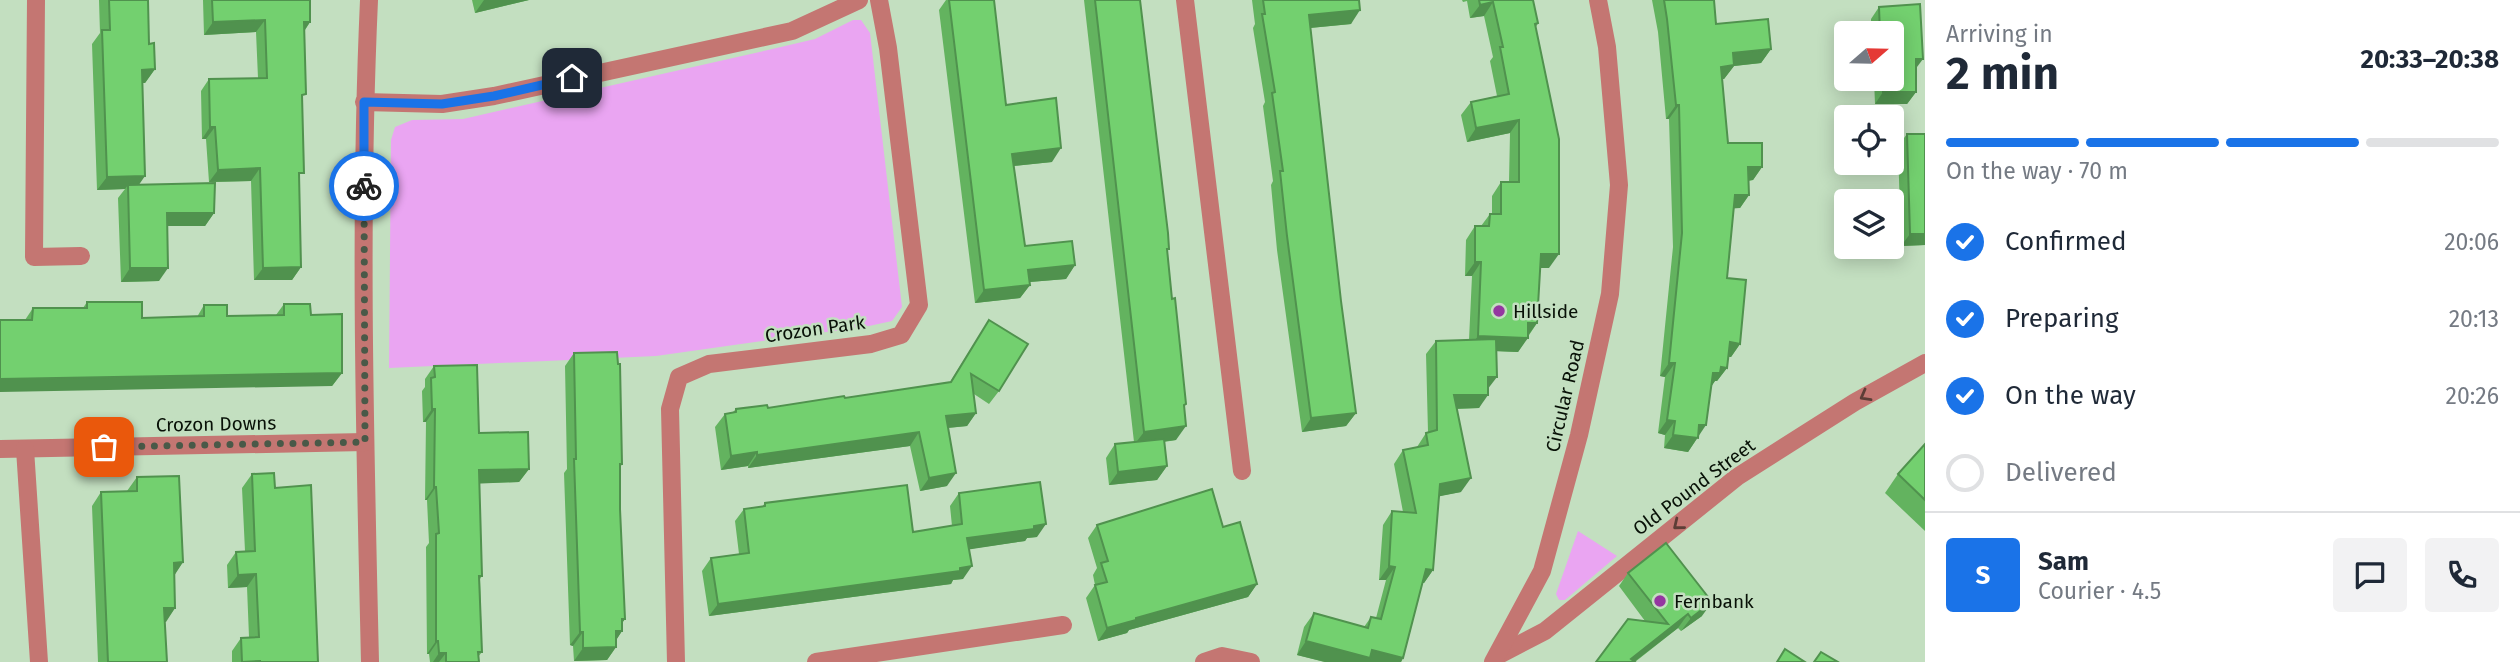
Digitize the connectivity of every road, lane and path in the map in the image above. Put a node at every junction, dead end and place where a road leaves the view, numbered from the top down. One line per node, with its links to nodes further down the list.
1 (36, 0): 8 (street)
2 (369, 0): 7 (street)
3 (859, 0): 7 (street)
4 (879, 0): 18 (street, Crozon Park)
5 (1185, 0): 13 (street)
6 (1598, 0): 15 (street, Circular Road)
7 (364, 102): 10 (street)
8 (81, 256)
9 (1925, 363): 15 (street, Old Pound Street, one-way to 15)
10 (365, 442): 12 (street, Crozon Downs); 17 (street)
11 (0, 449): 12 (street, Crozon Downs)
12 (25, 449): 16 (street)
13 (1242, 471)
14 (1063, 625): 19 (street)
15 (1495, 659)
16 (39, 662)
17 (370, 662)
18 (676, 662)
19 (816, 662)
20 (1204, 662): 21 (street)
21 (1251, 662)

